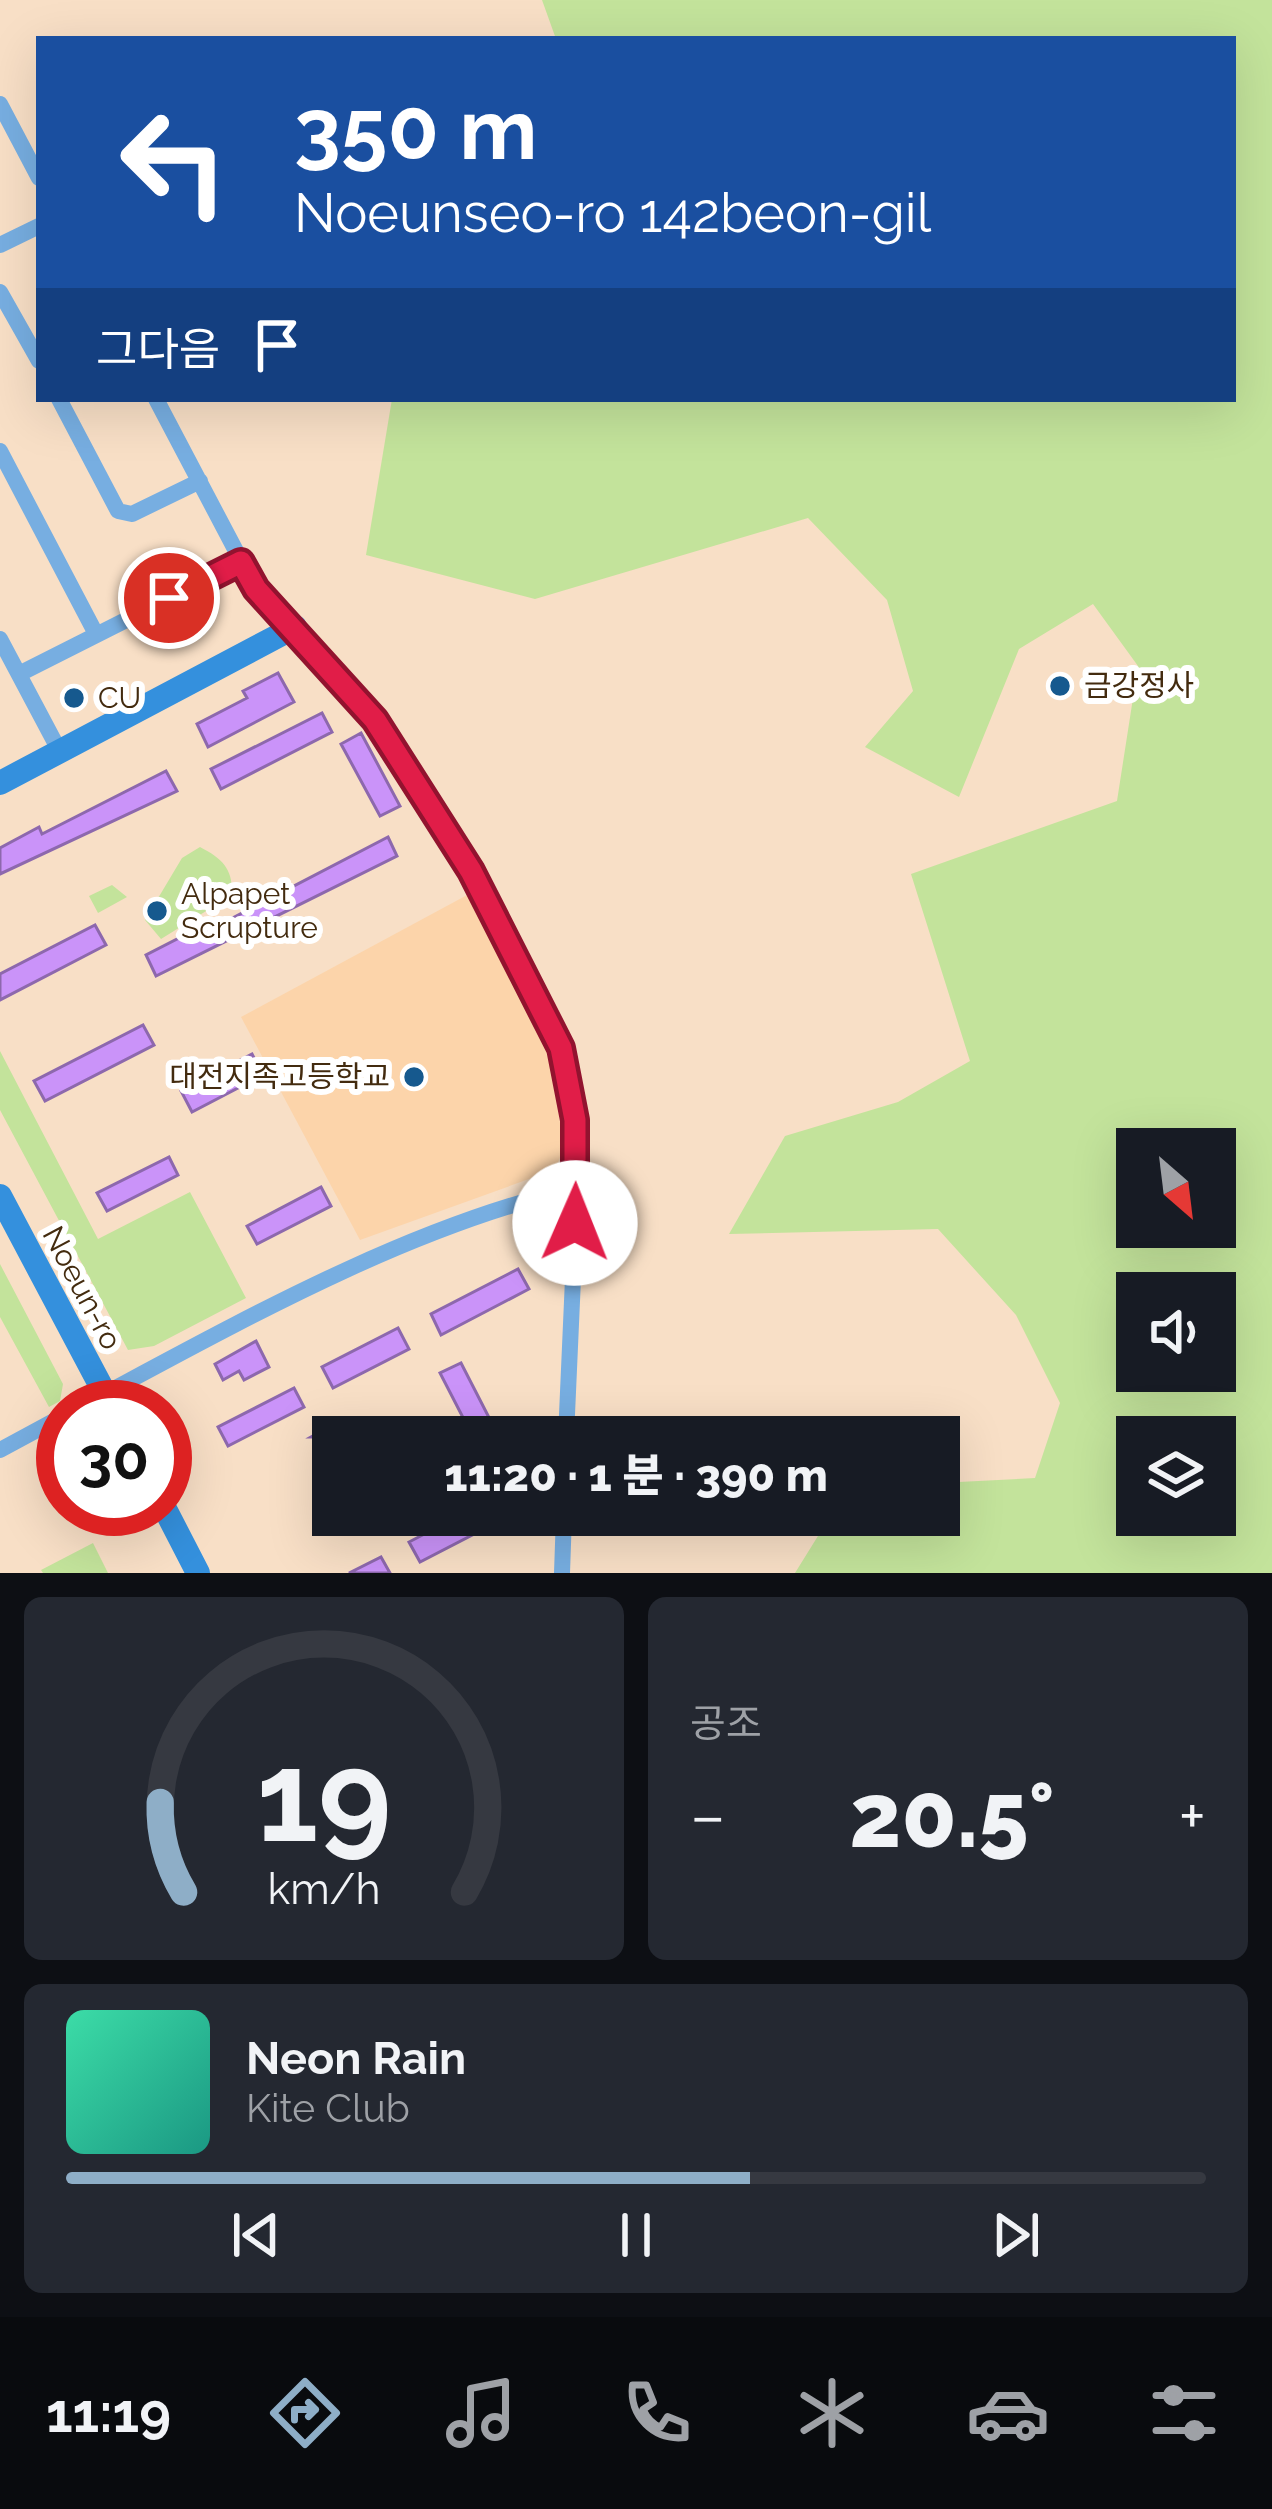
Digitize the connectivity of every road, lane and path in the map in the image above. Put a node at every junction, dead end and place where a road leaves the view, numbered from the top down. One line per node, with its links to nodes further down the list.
1 (0, 104): 2 (street)
2 (36, 172)
3 (36, 227): 4 (street)
4 (0, 245)
5 (3, 295): 6 (street)
6 (36, 356)
7 (61, 402): 10 (street)
8 (158, 402): 10 (street)
9 (0, 451): 13 (street)
10 (200, 482): 11 (street)
11 (241, 562): 12 (street); 13 (street)
12 (295, 627): 16 (street); 18 (street)
13 (96, 634): 15 (street)
14 (0, 639): 15 (street)
15 (19, 674): 16 (street)
16 (59, 752): 17 (street)
17 (0, 783)
18 (577, 1188): 21 (street); 22 (street)
19 (0, 1196): 20 (street, Noeun-ro)
20 (97, 1380)
21 (146, 1380)
22 (567, 1416)
23 (36, 1431): 24 (street)
24 (0, 1450)
25 (178, 1536): 27 (street)
26 (563, 1536): 28 (street)
27 (198, 1573)
28 (562, 1573)

